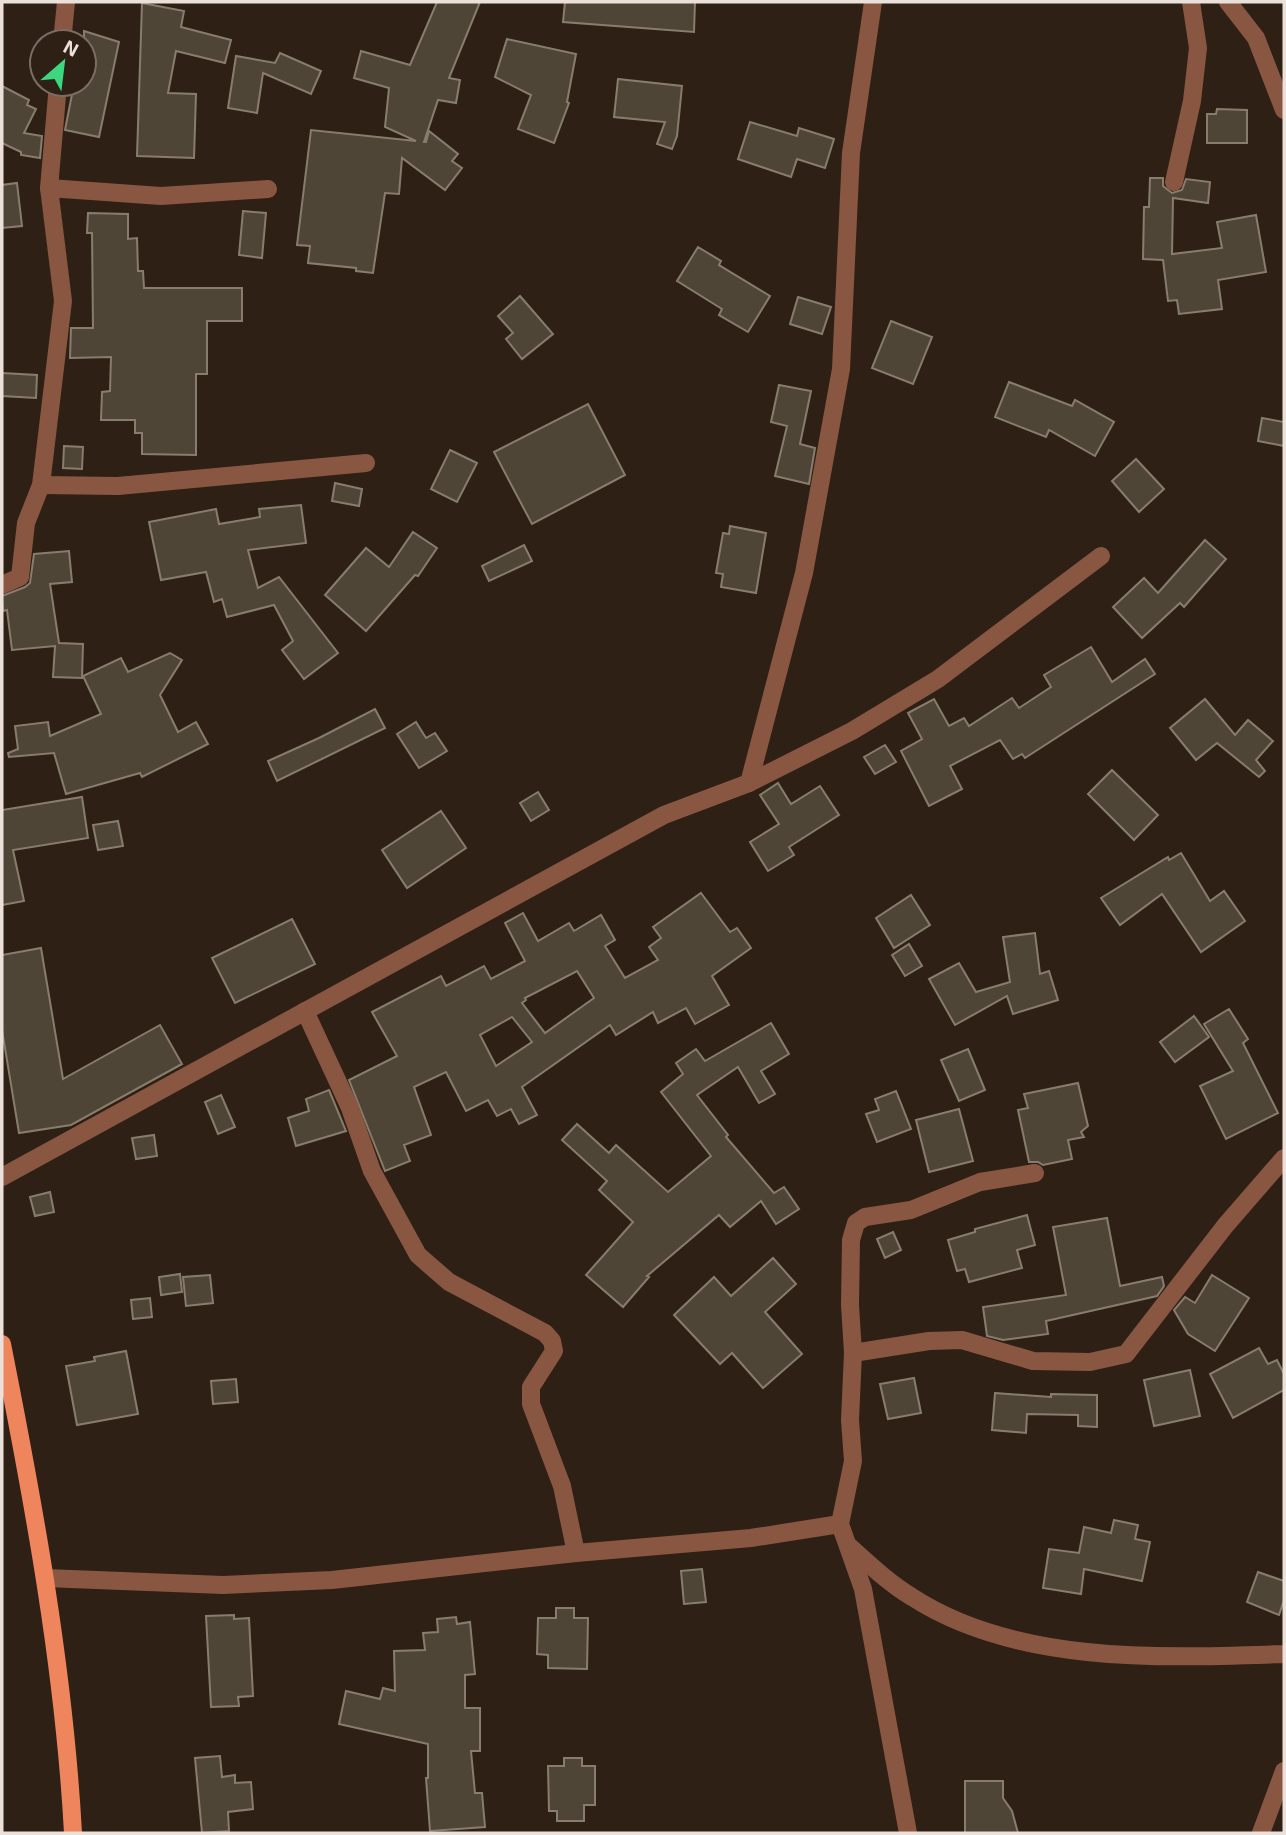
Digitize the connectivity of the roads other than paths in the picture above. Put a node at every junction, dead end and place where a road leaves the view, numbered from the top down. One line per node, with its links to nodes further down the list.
1 (66, 2): 5 (street)
2 (873, 2): 15 (street)
3 (1191, 2): 8 (street)
4 (1228, 2): 7 (street)
5 (63, 28)
6 (57, 98): 9 (street)
7 (1284, 110)
8 (1174, 183)
9 (49, 188): 10 (street); 12 (street)
10 (268, 189)
11 (366, 463): 12 (street)
12 (41, 485): 14 (street)
13 (1101, 556): 15 (street)
14 (2, 585)
15 (749, 783): 16 (street)
16 (305, 1011): 19 (street); 24 (street)
17 (1284, 1158): 21 (street)
18 (1035, 1173): 21 (street)
19 (2, 1177)
20 (2, 1344): 25 (main road)
21 (853, 1353): 22 (street)
22 (840, 1524): 23 (street); 24 (street)
23 (848, 1544): 26 (street); 29 (street)
24 (576, 1553): 25 (street)
25 (46, 1578): 28 (main road)
26 (1284, 1654)
27 (1284, 1771): 30 (street)
28 (74, 1833)
29 (908, 1833)
30 (1261, 1833)

